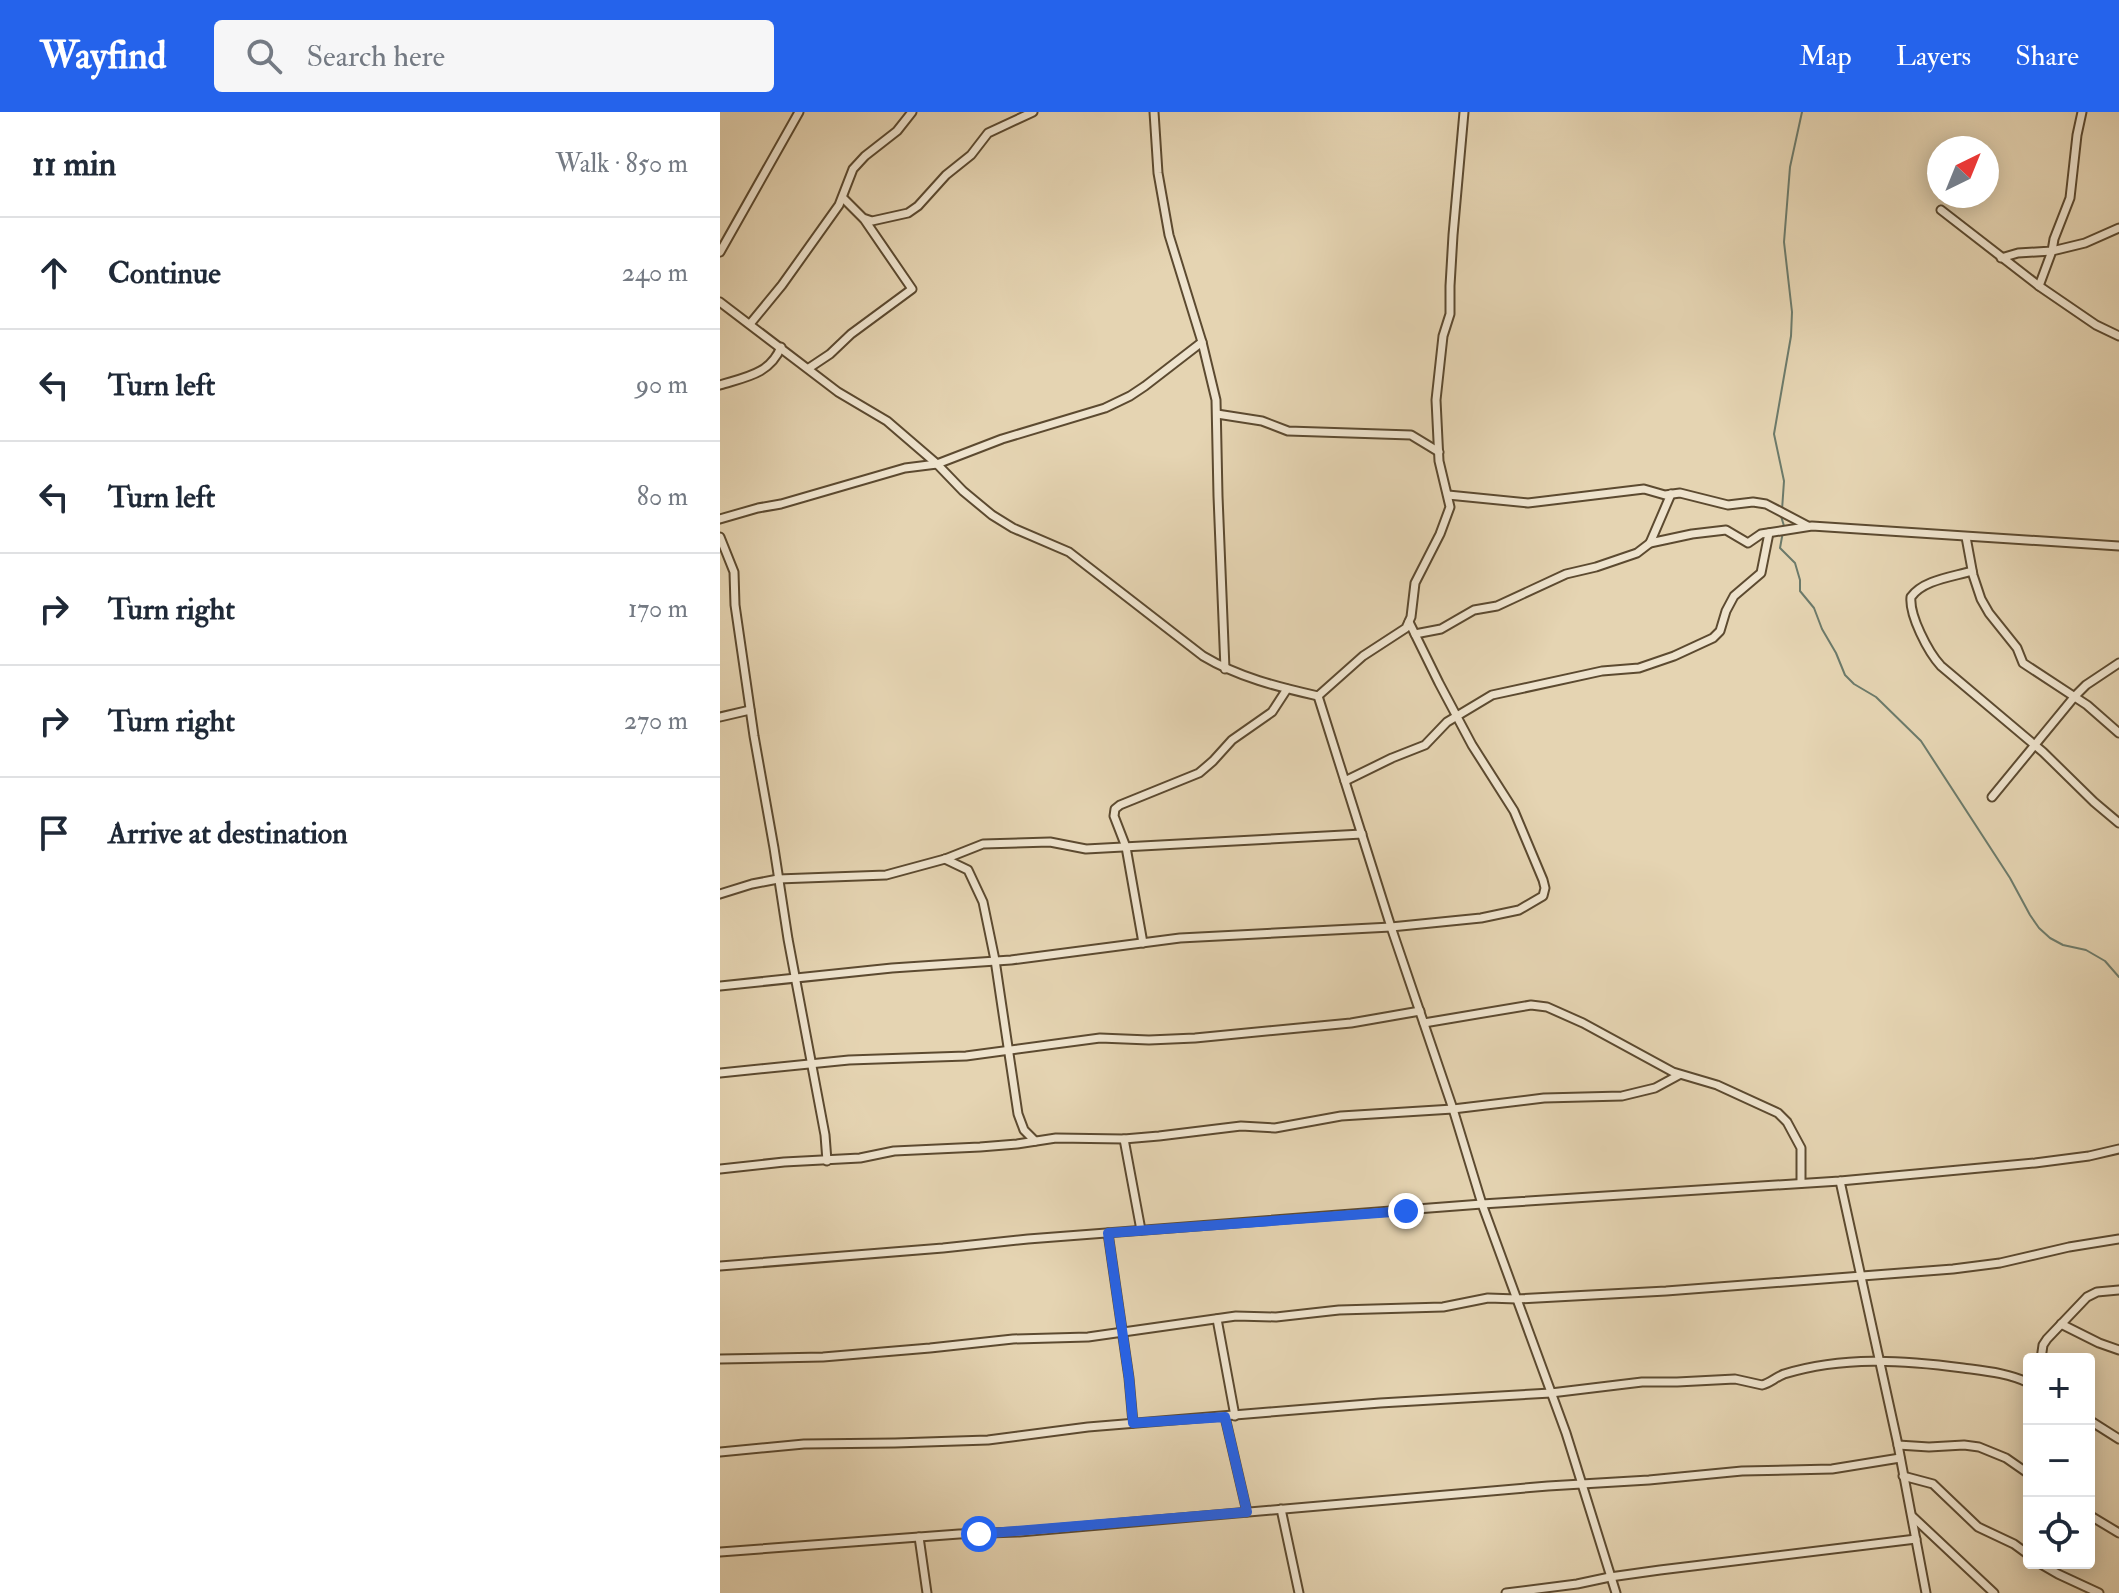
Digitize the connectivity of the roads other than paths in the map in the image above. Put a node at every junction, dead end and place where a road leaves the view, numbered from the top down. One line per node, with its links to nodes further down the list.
1 (799, 112): 12 (street)
2 (912, 112): 7 (street)
3 (1033, 112): 9 (street)
4 (1154, 112): 18 (street)
5 (2082, 112): 11 (street)
6 (1462, 113): 23 (street)
7 (843, 198): 9 (street); 16 (street)
8 (1941, 210): 13 (street)
9 (863, 218): 20 (street)
10 (2119, 228): 11 (street)
11 (2052, 251): 13 (street); 14 (street)
12 (720, 252)
13 (2001, 258): 14 (street)
14 (2039, 286): 17 (street)
15 (720, 302): 16 (street)
16 (750, 324): 19 (street)
17 (2119, 336)
18 (1202, 342): 22 (street); 24 (street)
19 (781, 347): 20 (street); 21 (street)
20 (809, 368): 24 (street)
21 (720, 385)
22 (1217, 414): 23 (street); 38 (street)
23 (1439, 452): 26 (street)
24 (937, 464): 27 (street); 38 (street)
25 (1671, 494): 26 (street); 28 (street); 32 (street)
26 (1448, 495): 35 (street)
27 (720, 519)
28 (1809, 526): 29 (street); 31 (street)
29 (1769, 533): 32 (street); 43 (street)
30 (720, 537): 42 (street)
31 (1966, 537): 33 (street); 34 (street)
32 (1650, 543): 36 (street)
33 (2119, 546)
34 (1972, 571): 41 (street); 46 (street)
35 (1409, 622): 36 (street); 40 (street)
36 (1415, 634): 43 (street)
37 (2119, 663): 41 (street)
38 (1225, 669): 39 (street)
39 (1287, 689): 40 (street); 51 (street)
40 (1318, 696): 47 (street)
41 (2075, 696): 45 (street); 46 (street)
42 (750, 710): 44 (street); 53 (street)
43 (1456, 716): 47 (street); 55 (street)
44 (720, 717)
45 (2119, 733)
46 (2035, 745): 48 (street); 49 (street)
47 (1345, 781): 50 (street)
48 (1992, 797)
49 (2119, 823)
50 (1362, 834): 51 (street); 55 (street)
51 (1126, 847): 52 (street); 56 (street)
52 (945, 859): 53 (street); 57 (street)
53 (778, 879): 54 (street); 58 (street)
54 (720, 894)
55 (1391, 927): 56 (street); 60 (street)
56 (1143, 943): 57 (street)
57 (995, 960): 58 (street); 62 (street)
58 (795, 978): 59 (street); 63 (street)
59 (720, 986)
60 (1420, 1011): 61 (street); 62 (street)
61 (1424, 1023): 65 (street); 66 (street)
62 (1008, 1051): 63 (street); 68 (street)
63 (810, 1064): 64 (street); 70 (street)
64 (720, 1073)
65 (1679, 1075): 66 (street); 73 (street)
66 (1453, 1109): 67 (street); 74 (street)
67 (1124, 1139): 68 (street); 75 (street)
68 (1035, 1141): 70 (street)
69 (2119, 1149): 72 (street)
70 (827, 1161): 71 (street)
71 (720, 1169)
72 (1840, 1181): 73 (street); 79 (street)
73 (1801, 1183): 74 (street)
74 (1482, 1204): 75 (street); 81 (street)
75 (1141, 1230): 76 (street)
76 (1108, 1233): 78 (street); 84 (street)
77 (2119, 1239): 79 (street)
78 (720, 1266)
79 (1861, 1276): 81 (street); 88 (street)
80 (2119, 1290): 83 (street)
81 (1517, 1299): 82 (street); 90 (street)
82 (1217, 1319): 84 (street); 91 (street)
83 (2061, 1324): 85 (street); 86 (street)
84 (1122, 1332): 87 (street); 93 (street)
85 (2119, 1350)
86 (2042, 1353)
87 (720, 1359)
88 (1880, 1360): 89 (street); 90 (street); 96 (street)
89 (2023, 1380)
90 (1551, 1393): 91 (street); 101 (street)
91 (1235, 1416): 92 (street)
92 (1225, 1417): 93 (street); 103 (street)
93 (1133, 1423): 97 (street)
94 (2095, 1424): 95 (street)
95 (2119, 1439)
96 (1898, 1445): 98 (street); 99 (street)
97 (720, 1452)
98 (1900, 1458): 100 (street); 101 (street)
99 (2023, 1470)
100 (1903, 1476): 104 (street); 109 (street)
101 (1581, 1483): 102 (street); 112 (street)
102 (1281, 1509): 103 (street); 114 (street)
103 (1247, 1512): 107 (street)
104 (1911, 1516): 108 (street); 118 (street)
105 (2095, 1519): 106 (street)
106 (2119, 1533)
107 (919, 1537): 110 (street); 113 (street)
108 (1916, 1539): 112 (street); 117 (street)
109 (2023, 1551)
110 (720, 1552)
111 (2049, 1569): 119 (street)
112 (1610, 1577): 115 (street); 116 (street)
113 (927, 1593)
114 (1299, 1593)
115 (1506, 1593)
116 (1616, 1593)
117 (1926, 1593)
118 (1994, 1593)
119 (2099, 1593)

